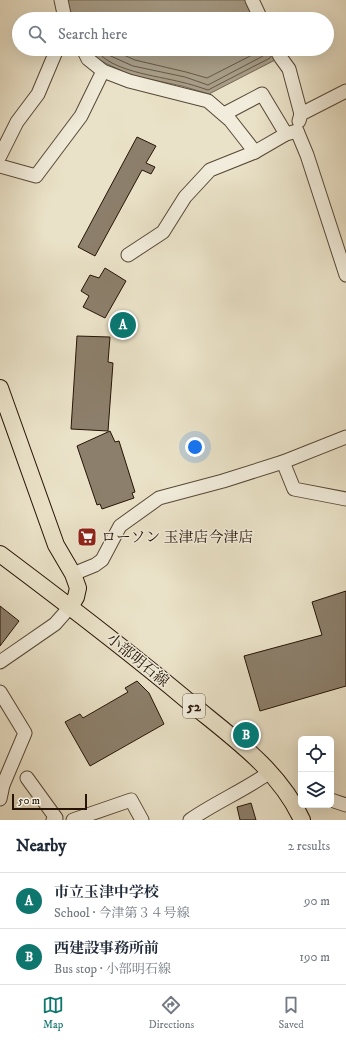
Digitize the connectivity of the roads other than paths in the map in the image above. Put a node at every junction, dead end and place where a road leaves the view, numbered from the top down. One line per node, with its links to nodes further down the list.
1 (61, 0): 3 (street)
2 (252, 0): 4 (street)
3 (64, 12)
4 (258, 12)
5 (54, 56): 14 (street)
6 (86, 56): 8 (street)
7 (280, 56): 11 (street)
8 (103, 71): 10 (street); 15 (street)
9 (346, 91): 11 (street)
10 (224, 114): 12 (street); 13 (street)
11 (301, 114): 12 (street)
12 (291, 132): 13 (street); 17 (street)
13 (255, 152): 16 (street)
14 (0, 156)
15 (0, 166)
16 (128, 255)
17 (346, 275)
18 (0, 388): 23 (main road)
19 (346, 437): 20 (street)
20 (283, 462): 21 (street); 23 (street)
21 (346, 499)
22 (0, 554): 24 (main road, 小部明石線 / 52)
23 (73, 574): 24 (main road)
24 (70, 606): 25 (street); 27 (main road, 小部明石線 / 52)
25 (0, 662)
26 (0, 692): 29 (street)
27 (270, 772): 32 (main road, 小部明石線 / 52); 36 (street)
28 (27, 778): 33 (street)
29 (0, 799)
30 (334, 801): 31 (street)
31 (346, 805)
32 (299, 810)
33 (53, 820)
34 (73, 820): 35 (street)
35 (142, 820)
36 (190, 820)

